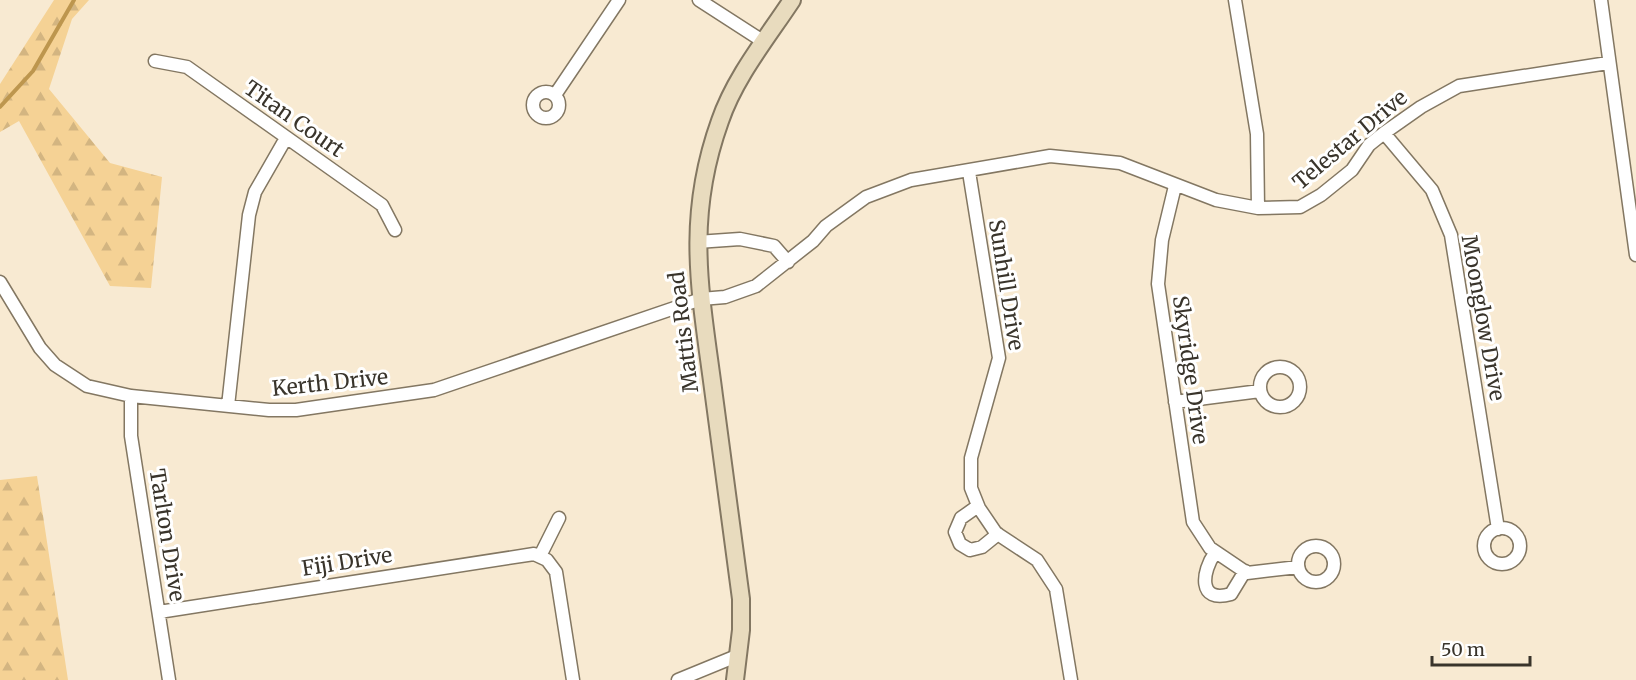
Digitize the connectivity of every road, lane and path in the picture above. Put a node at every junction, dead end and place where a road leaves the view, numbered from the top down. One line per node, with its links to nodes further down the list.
1 (619, 0): 9 (street)
2 (699, 0): 6 (street)
3 (792, 0): 6 (main road, Mattis Road)
4 (1235, 0): 14 (street)
5 (1601, 0): 8 (street)
6 (764, 42): 16 (main road, Mattis Road)
7 (155, 61): 11 (street, Titan Court)
8 (1608, 63): 10 (street, Telestar Drive); 17 (street)
9 (555, 95)
10 (1384, 133): 14 (street, Telestar Drive); 27 (street, Moonglow Drive)
11 (286, 138): 15 (street, Titan Court); 24 (street)
12 (969, 172): 13 (street, Telestar Drive); 18 (street, Telestar Drive); 25 (street, Sunhill Drive)
13 (1175, 186): 14 (street, Telestar Drive); 23 (street, Skyridge Drive)
14 (1257, 208)
15 (395, 230)
16 (697, 242): 18 (street); 20 (main road, Mattis Road)
17 (1636, 255)
18 (788, 262): 20 (street, Telestar Drive)
19 (0, 282): 22 (street, Kerth Drive)
20 (701, 298): 24 (street, Kerth Drive); 34 (main road, Mattis Road)
21 (1260, 391): 23 (street)
22 (131, 396): 24 (street, Kerth Drive); 33 (street, Tarlton Drive)
23 (1175, 402): 29 (street, Skyridge Drive)
24 (228, 406)
25 (978, 506): 28 (street, Sunhill Drive); 28 (street)
26 (559, 518): 30 (street)
27 (1498, 529)
28 (998, 534): 39 (street, Sunhill Drive)
29 (1215, 553): 32 (street, Skyridge Drive); 32 (street)
30 (540, 555): 33 (street, Fiji Drive); 36 (street)
31 (1298, 567): 32 (street)
32 (1245, 571)
33 (159, 612): 35 (street, Tarlton Drive)
34 (739, 655): 37 (street); 38 (main road, Mattis Road)
35 (169, 680)
36 (573, 680)
37 (679, 680)
38 (735, 680)
39 (1071, 680)

